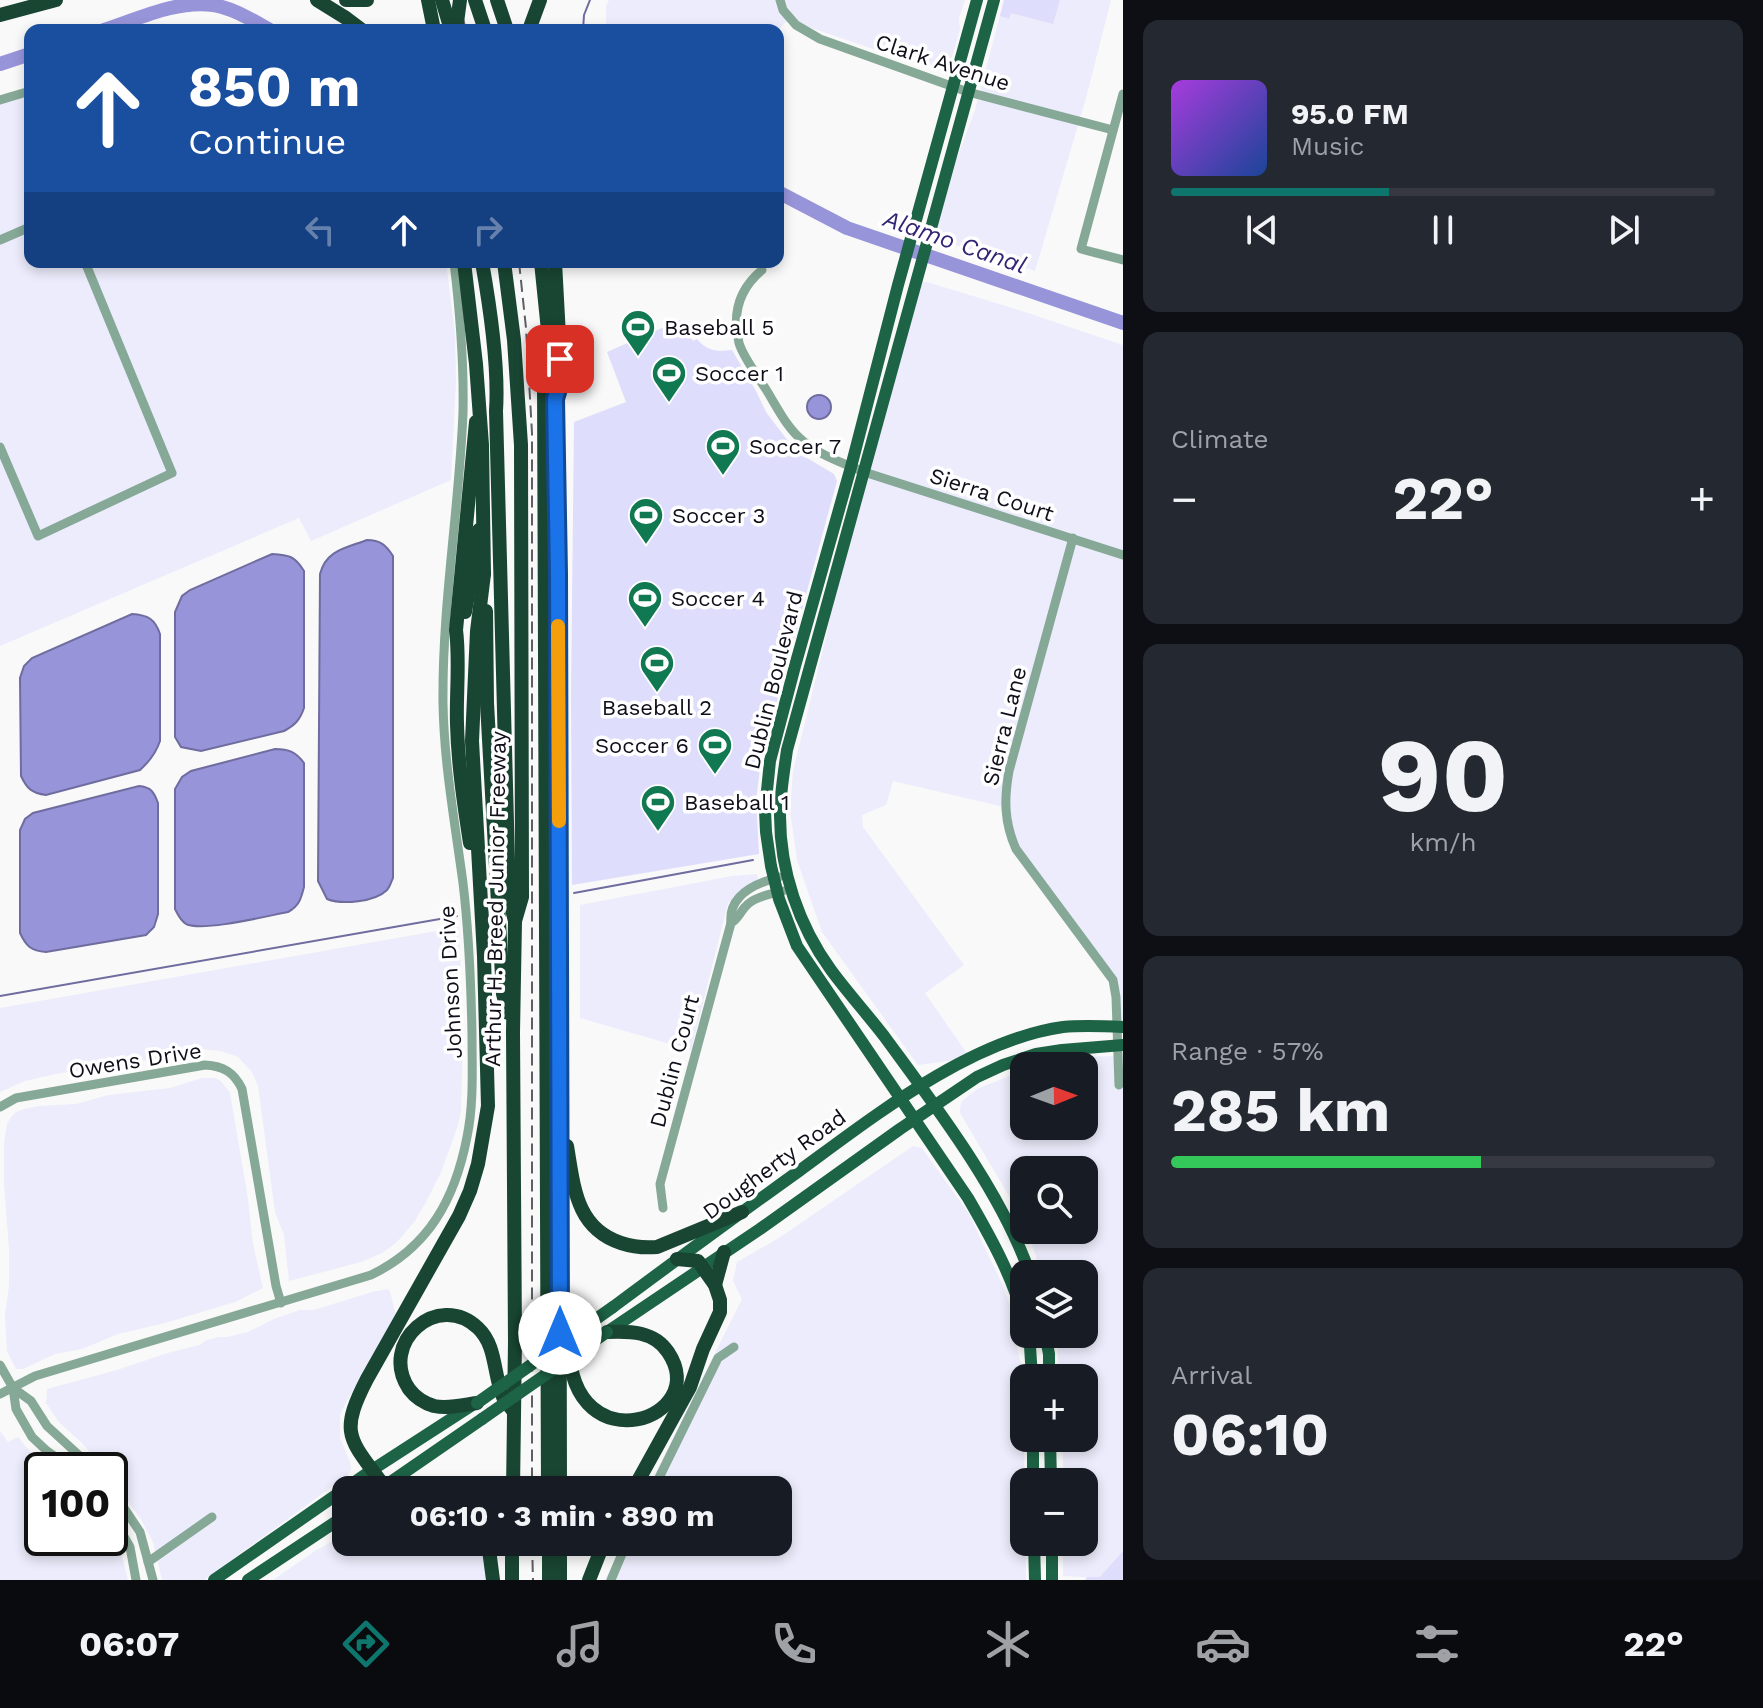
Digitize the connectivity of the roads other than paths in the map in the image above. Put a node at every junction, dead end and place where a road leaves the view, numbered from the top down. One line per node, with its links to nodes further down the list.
1 (56, 0): 14 (highway)
2 (317, 0): 15 (highway)
3 (346, 0): 4 (highway)
4 (367, 0)
5 (428, 0): 16 (highway)
6 (442, 0): 17 (highway)
7 (460, 0): 18 (highway, bridge)
8 (475, 0): 19 (highway)
9 (497, 0): 20 (highway)
10 (540, 0): 21 (highway)
11 (780, 0): 22 (street, Clark Avenue)
12 (977, 0): 22 (main road, Dublin Boulevard)
13 (994, 0): 23 (main road, Dublin Boulevard)
14 (0, 15)
15 (353, 24)
16 (433, 24)
17 (451, 24)
18 (454, 24)
19 (483, 24)
20 (505, 24)
21 (531, 24)
22 (953, 86): 23 (street, Clark Avenue); 44 (main road, Dublin Boulevard)
23 (968, 92): 27 (street, Clark Avenue); 45 (main road, Dublin Boulevard)
24 (24, 93): 26 (street)
25 (1123, 94): 27 (street)
26 (0, 100)
27 (1113, 130): 30 (street)
28 (24, 230): 29 (street)
29 (0, 240)
30 (1123, 260)
31 (87, 268): 43 (street)
32 (455, 268): 78 (street, Johnson Drive)
33 (468, 268): 48 (highway, bridge)
34 (468, 268): 49 (highway)
35 (483, 268): 42 (highway)
36 (505, 268): 57 (highway, Arthur H. Breed Junior Freeway)
37 (534, 268): 96 (highway)
38 (542, 268): 41 (highway)
39 (555, 268): 41 (highway)
40 (762, 270): 44 (street, Sierra Court)
41 (555, 399): 68 (highway)
42 (493, 409): 49 (highway); 57 (highway)
43 (0, 447)
44 (851, 467): 45 (street, Sierra Court); 50 (main road, Dublin Boulevard)
45 (864, 472): 46 (street, Sierra Court); 51 (main road, Dublin Boulevard)
46 (1073, 538): 47 (street, Sierra Court); 59 (street, Sierra Lane)
47 (1123, 555)
48 (482, 631): 56 (highway); 60 (highway)
49 (458, 646): 56 (highway)
50 (793, 676): 51 (main road); 53 (main road, Dublin Boulevard)
51 (792, 732): 52 (main road, Dublin Boulevard)
52 (788, 875): 53 (street, Dublin Court); 54 (main road, Dublin Boulevard)
53 (774, 879): 55 (main road, Dublin Boulevard); 58 (street, Dublin Court)
54 (791, 889): 55 (street); 63 (main road, Dublin Boulevard)
55 (777, 892): 58 (street); 64 (main road, Dublin Boulevard)
56 (481, 903): 92 (highway)
57 (515, 921): 60 (highway, Arthur H. Breed Junior Freeway)
58 (731, 923): 70 (street, Dublin Court)
59 (1120, 1027): 61 (street, Sierra Lane); 63 (main road, Dougherty Road)
60 (513, 1032): 89 (highway, Arthur H. Breed Junior Freeway)
61 (1120, 1045): 62 (street, Sierra Lane); 65 (main road, Dougherty Road)
62 (1119, 1085)
63 (920, 1087): 64 (main road, Dougherty Road); 65 (main road, Dublin Boulevard)
64 (900, 1099): 67 (main road, Dublin Boulevard); 71 (main road, Dougherty Road)
65 (934, 1106): 67 (main road, Dougherty Road); 74 (main road, Dublin Boulevard)
66 (0, 1107): 78 (street, Owens Drive)
67 (914, 1119): 72 (main road, Dougherty Road); 76 (main road, Dublin Boulevard)
68 (560, 1127): 69 (highway); 71 (highway)
69 (560, 1177): 79 (highway); 97 (highway)
70 (663, 1208)
71 (742, 1212): 73 (main road, Dougherty Road)
72 (724, 1252): 75 (main road, Dougherty Road); 77 (highway)
73 (677, 1259): 75 (highway); 88 (main road, Dougherty Road, bridge)
74 (1025, 1260)
75 (702, 1267): 77 (highway); 79 (main road, Dougherty Road)
76 (1010, 1284)
77 (715, 1285): 98 (highway)
78 (281, 1303): 86 (street, Johnson Drive)
79 (611, 1331): 94 (main road, Dougherty Road, bridge)
80 (734, 1347): 99 (street)
81 (1040, 1348): 83 (main road)
82 (1048, 1348): 83 (main road)
83 (1049, 1354): 84 (main road)
84 (1049, 1364)
85 (0, 1365): 86 (street)
86 (13, 1388): 87 (street, Johnson Drive); 90 (street); 91 (street)
87 (0, 1394)
88 (477, 1403): 89 (highway); 92 (main road, Dougherty Road)
89 (514, 1412): 95 (highway, Arthur H. Breed Junior Freeway)
90 (48, 1452)
91 (75, 1452)
92 (372, 1470): 93 (highway); 115 (main road, Dougherty Road)
93 (375, 1476)
94 (399, 1476)
95 (513, 1476)
96 (548, 1476)
97 (560, 1476)
98 (641, 1476)
99 (660, 1476)
100 (128, 1515): 112 (street)
101 (212, 1517): 112 (street)
102 (332, 1525): 116 (main road)
103 (128, 1544): 113 (street)
104 (490, 1556): 117 (highway)
105 (512, 1556): 118 (highway)
106 (549, 1556): 119 (highway)
107 (560, 1556): 120 (highway)
108 (598, 1556): 121 (highway)
109 (621, 1556): 122 (street)
110 (1034, 1556): 123 (main road)
111 (1052, 1556): 124 (main road)
112 (148, 1562): 114 (street)
113 (136, 1580)
114 (153, 1580)
115 (214, 1580)
116 (248, 1580)
117 (493, 1580)
118 (512, 1580)
119 (549, 1580)
120 (560, 1580)
121 (589, 1580)
122 (611, 1580)
123 (1035, 1580)
124 (1052, 1580)

